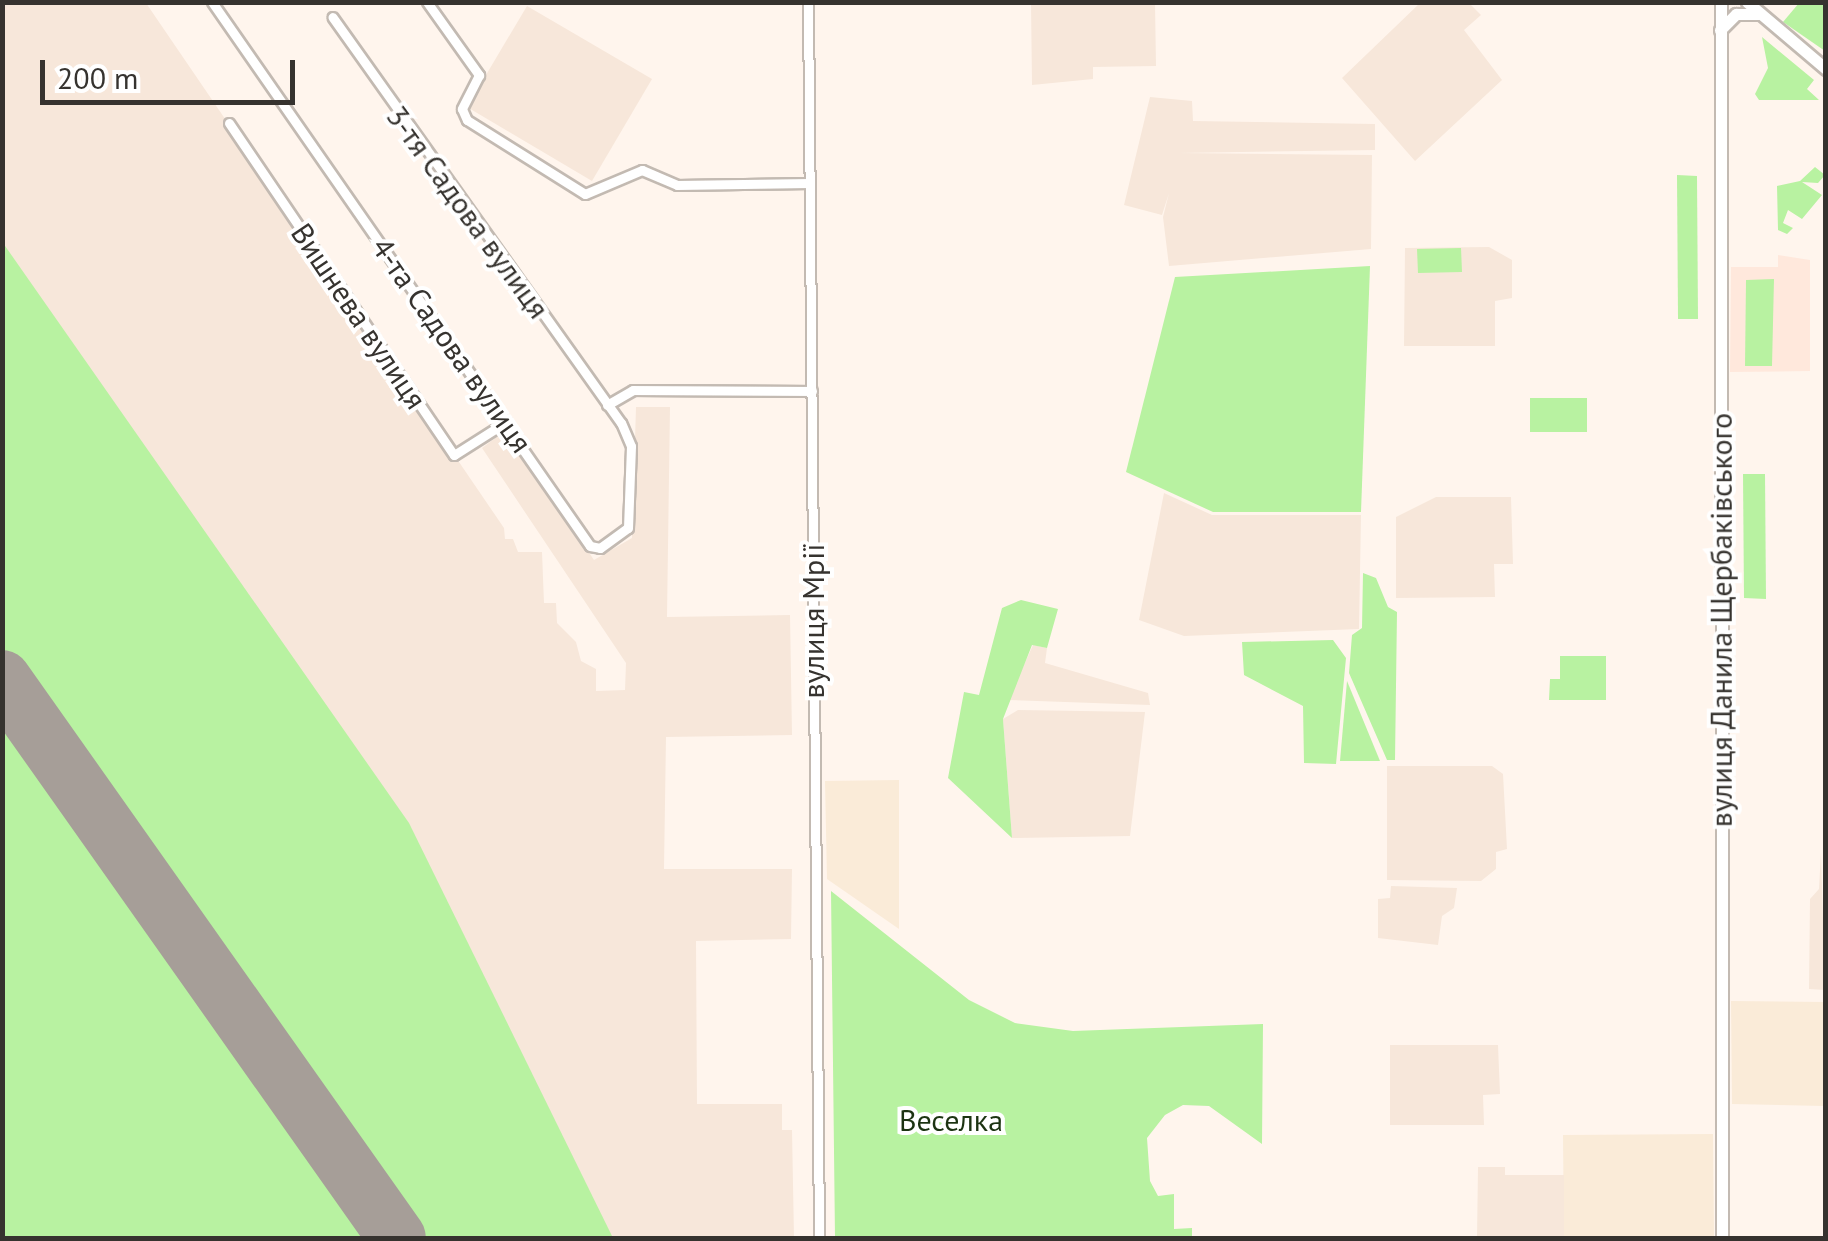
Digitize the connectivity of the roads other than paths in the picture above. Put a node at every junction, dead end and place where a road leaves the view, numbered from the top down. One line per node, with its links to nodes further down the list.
1 (212, 2): 16 (street, 4-та Садова вулиця)
2 (428, 2): 13 (street)
3 (808, 2): 13 (street, вулиця Мрії)
4 (1721, 2): 8 (main road, вулиця Данила Щербаківського)
5 (1747, 2): 6 (main road)
6 (1761, 14): 8 (main road); 9 (main road)
7 (332, 17): 15 (street, 3-тя Садова вулиця)
8 (1720, 30): 18 (main road, вулиця Данила Щербаківського)
9 (1805, 51): 10 (main road); 11 (main road)
10 (1826, 59)
11 (1826, 69)
12 (229, 123): 16 (street, Вишнева вулиця)
13 (810, 182): 14 (street, вулиця Мрії)
14 (812, 391): 15 (street); 17 (street, вулиця Мрії)
15 (607, 404): 16 (street, 4-та Садова вулиця)
16 (506, 422)
17 (818, 1238)
18 (1722, 1238)

